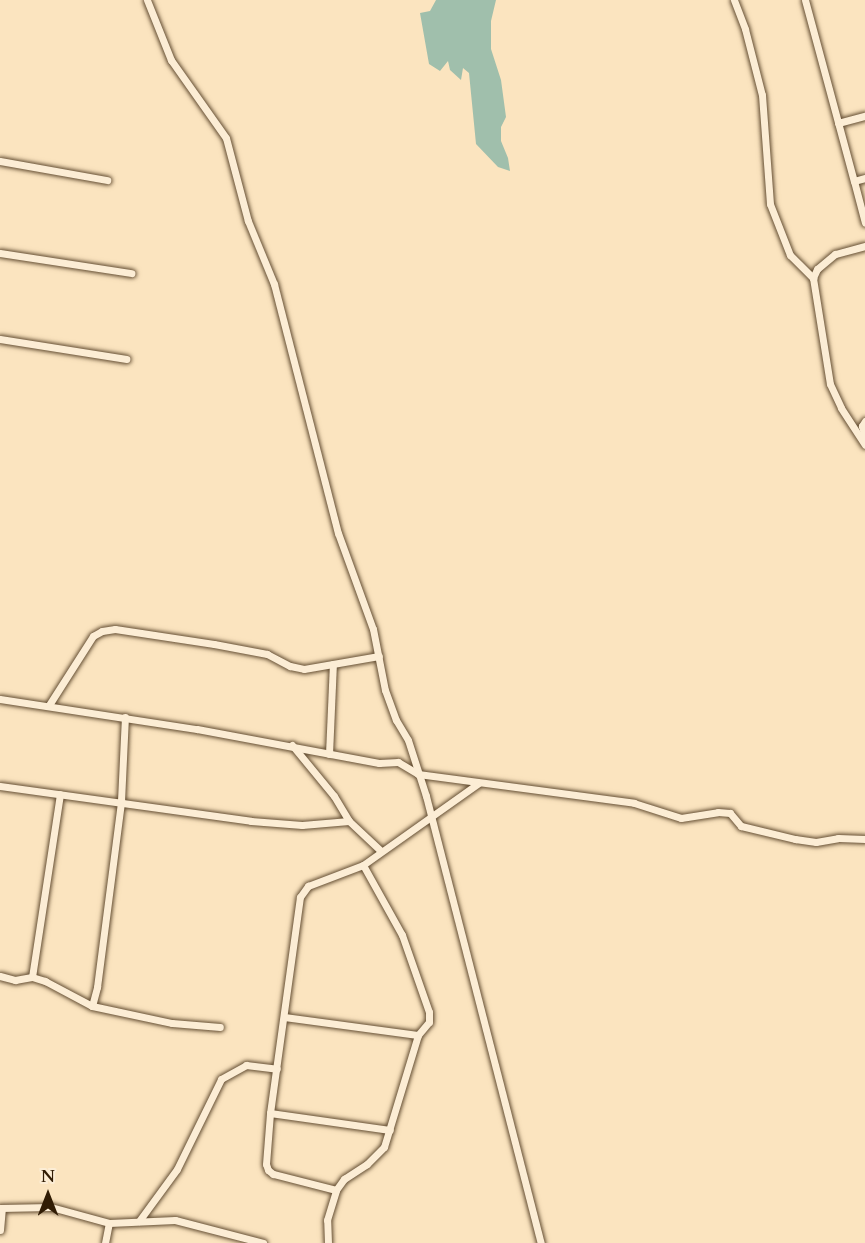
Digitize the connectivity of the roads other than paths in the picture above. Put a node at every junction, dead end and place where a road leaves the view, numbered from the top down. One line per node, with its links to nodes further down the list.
1 (147, 0): 20 (street)
2 (734, 0): 14 (street)
3 (805, 0): 5 (street)
4 (865, 116): 5 (street)
5 (838, 123): 9 (street)
6 (0, 161): 8 (street)
7 (865, 178): 9 (street)
8 (107, 180)
9 (854, 181): 10 (street)
10 (865, 224)
11 (865, 246): 14 (street)
12 (0, 253): 13 (street)
13 (131, 273)
14 (813, 278): 19 (street)
15 (0, 339): 16 (street)
16 (126, 359)
17 (864, 425): 18 (street)
18 (865, 438)
19 (865, 445)
20 (378, 656): 21 (street); 27 (street)
21 (333, 664): 23 (street); 26 (street)
22 (0, 699): 23 (street)
23 (49, 705): 24 (street)
24 (125, 717): 25 (street); 31 (street)
25 (292, 746): 26 (street); 33 (street)
26 (328, 754): 27 (street)
27 (418, 774): 28 (street); 32 (street)
28 (479, 783): 32 (street); 34 (street)
29 (0, 786): 30 (street)
30 (60, 794): 31 (street); 38 (street)
31 (121, 801): 33 (street); 39 (street)
32 (430, 815): 35 (street); 54 (street)
33 (348, 821): 35 (street)
34 (865, 839)
35 (381, 851): 36 (street)
36 (363, 865): 40 (street); 42 (street)
37 (0, 976): 38 (street)
38 (32, 977): 39 (street)
39 (92, 1006): 41 (street)
40 (284, 1017): 42 (street); 43 (street)
41 (220, 1027)
42 (418, 1035): 45 (street)
43 (277, 1069): 44 (street); 48 (street)
44 (270, 1113): 45 (street); 46 (street)
45 (390, 1130): 46 (street)
46 (336, 1190): 53 (street)
47 (1, 1209): 49 (street); 50 (street)
48 (139, 1221): 49 (street); 52 (street)
49 (109, 1222): 51 (street)
50 (0, 1230)
51 (105, 1243)
52 (263, 1243)
53 (328, 1243)
54 (541, 1243)

